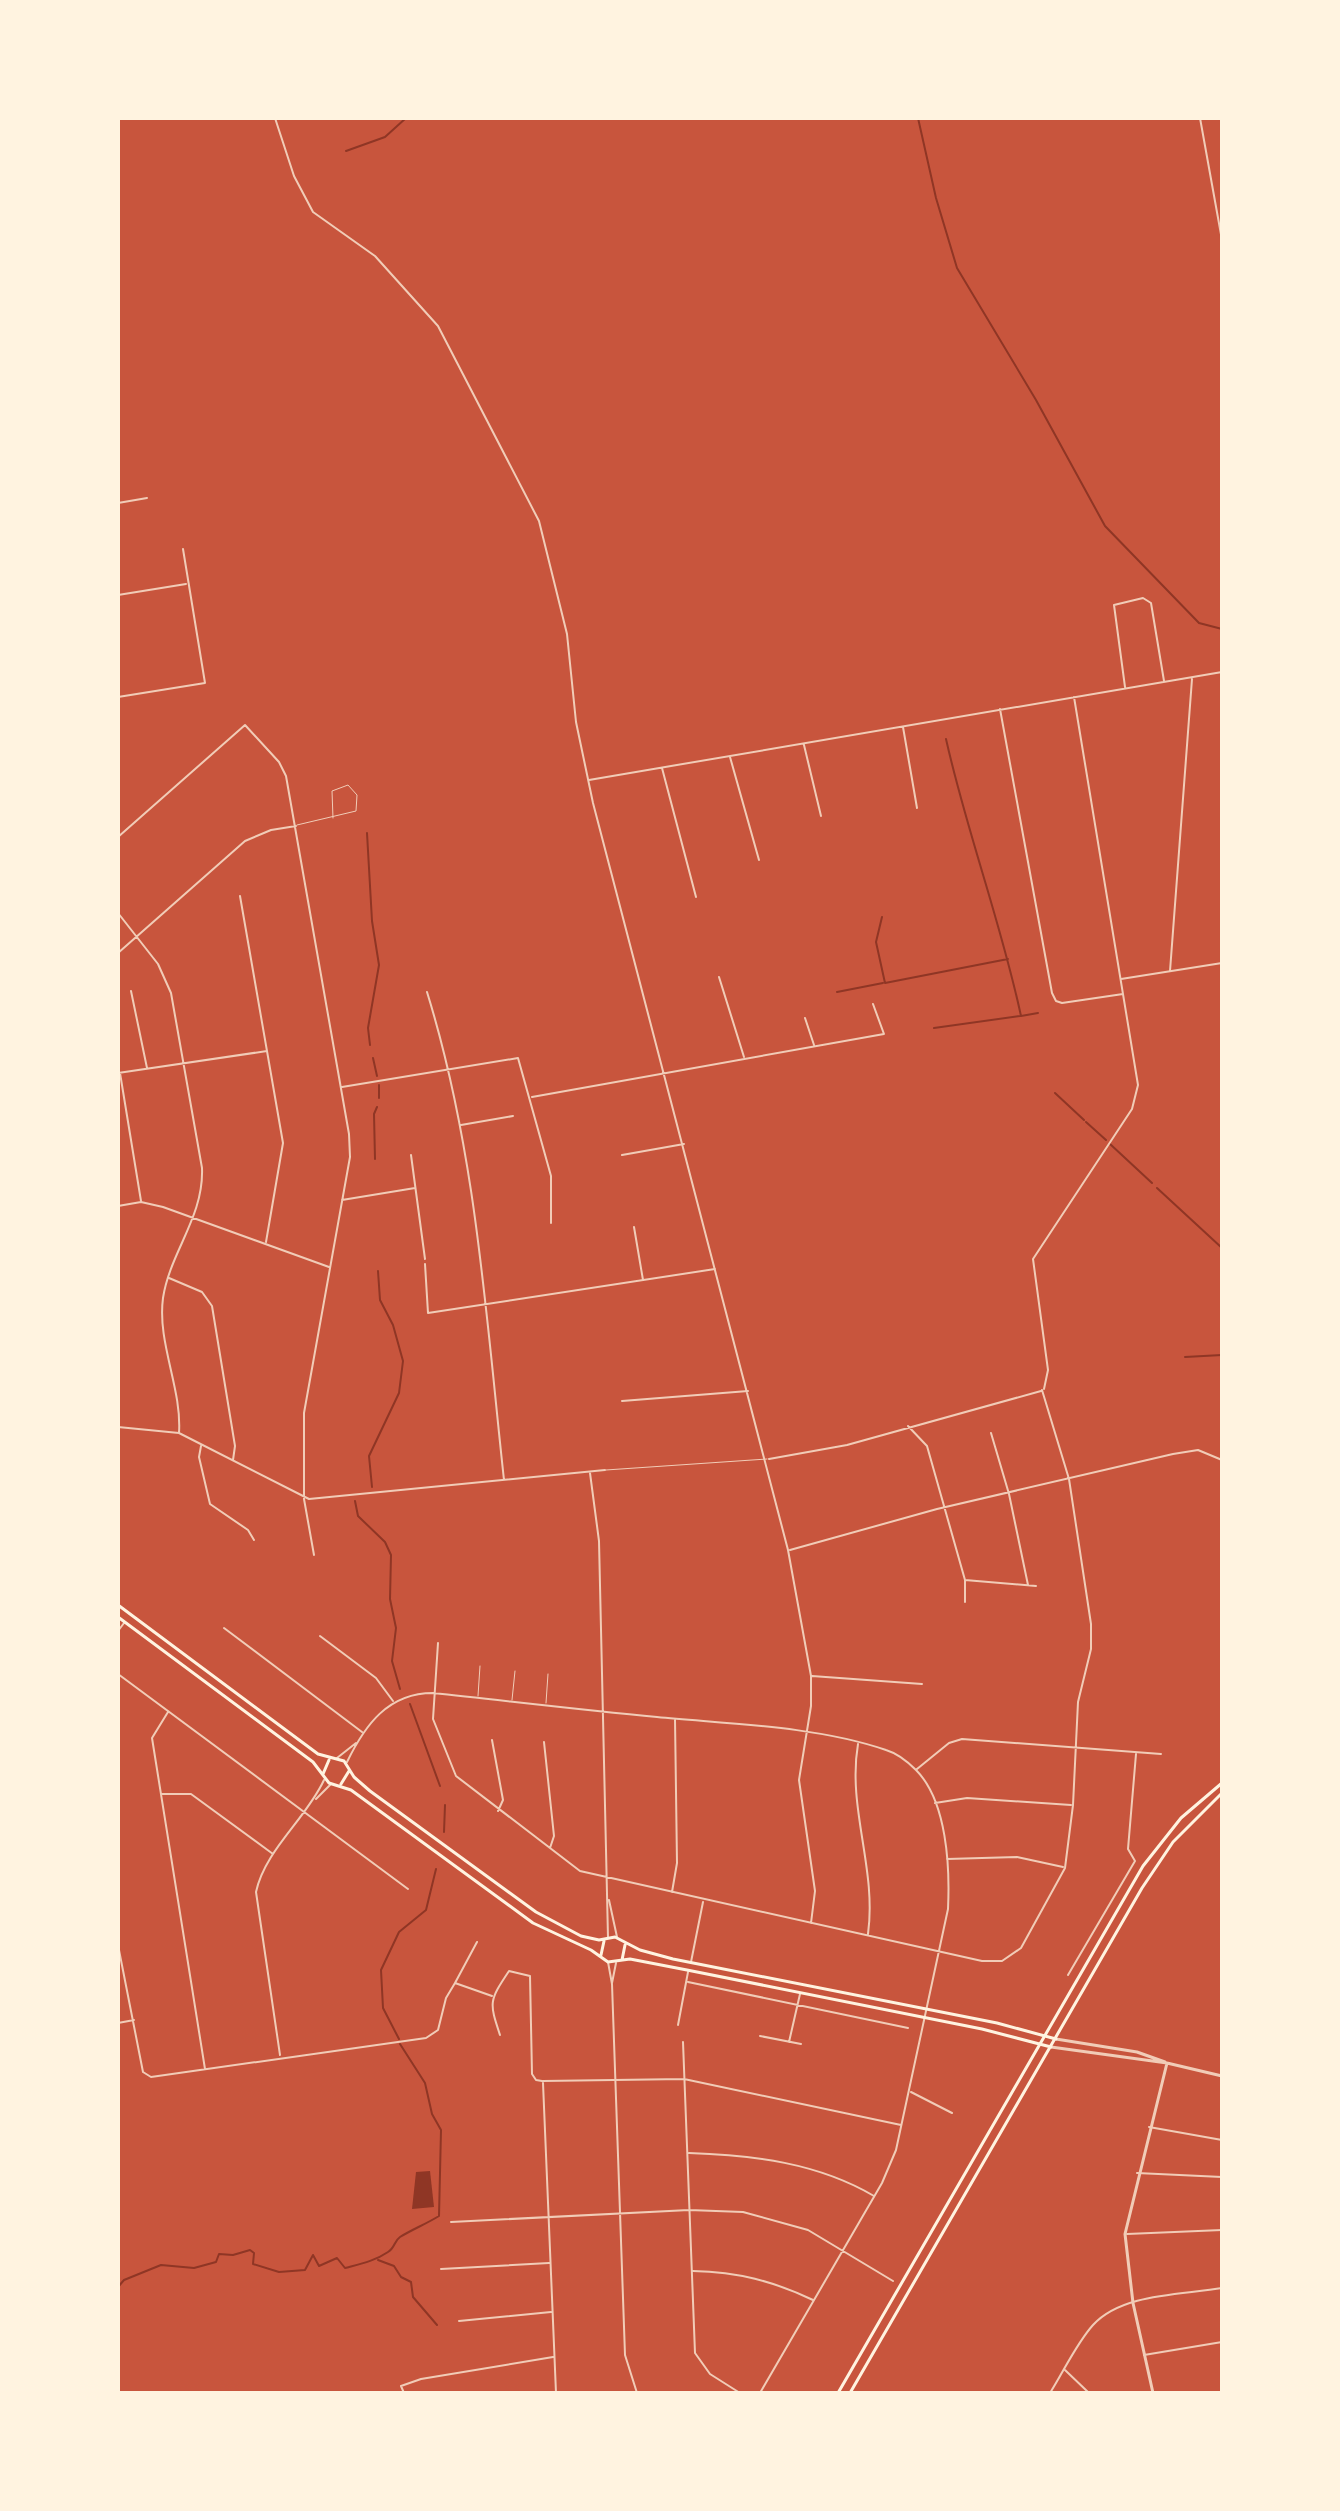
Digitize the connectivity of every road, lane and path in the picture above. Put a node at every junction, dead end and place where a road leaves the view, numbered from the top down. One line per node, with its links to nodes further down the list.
1 (275, 118): 20 (street)
2 (1200, 118): 3 (street)
3 (1222, 240)
4 (147, 498): 5 (street)
5 (118, 503)
6 (183, 549): 7 (street)
7 (187, 584): 8 (street); 13 (street)
8 (118, 595)
9 (1222, 672): 10 (street)
10 (1192, 677): 11 (street); 33 (street)
11 (1165, 682): 12 (street); 12 (street)
12 (1126, 688): 14 (street)
13 (118, 697)
14 (1074, 697): 15 (street); 35 (street)
15 (1000, 709): 16 (street); 38 (street)
16 (902, 726): 17 (street); 21 (street)
17 (803, 744): 18 (street); 22 (street)
18 (730, 756): 19 (street); 26 (street)
19 (662, 767): 20 (street); 28 (street)
20 (588, 780): 47 (street)
21 (917, 808)
22 (821, 816)
23 (333, 818): 23 (lane); 24 (lane)
24 (296, 826): 25 (street); 30 (street); 49 (street)
25 (118, 837)
26 (759, 860)
27 (240, 896): 42 (street)
28 (696, 897)
29 (118, 913): 30 (street)
30 (138, 936): 31 (street); 44 (street)
31 (118, 953)
32 (1222, 963): 33 (street)
33 (1170, 971): 35 (street)
34 (719, 977): 43 (street)
35 (1121, 979): 38 (street)
36 (131, 991): 45 (street)
37 (427, 992): 46 (street)
38 (1124, 994): 69 (street)
39 (873, 1004): 41 (street)
40 (805, 1018): 41 (street)
41 (814, 1046): 43 (street)
42 (267, 1051): 44 (street); 63 (street)
43 (744, 1058): 47 (street)
44 (184, 1063): 45 (street); 60 (street)
45 (147, 1068): 48 (street)
46 (450, 1068): 49 (street); 50 (street); 52 (street)
47 (665, 1071): 50 (street); 53 (street)
48 (119, 1072): 58 (street)
49 (341, 1087): 57 (street)
50 (532, 1097): 61 (street)
51 (513, 1116): 52 (street)
52 (460, 1125): 68 (street)
53 (684, 1144): 55 (street); 65 (street)
54 (411, 1155): 56 (street)
55 (622, 1155)
56 (416, 1188): 57 (street); 68 (street)
57 (342, 1200): 64 (street)
58 (141, 1202): 59 (street); 60 (street)
59 (118, 1206)
60 (194, 1219): 63 (street); 66 (street)
61 (551, 1223)
62 (634, 1227): 67 (street)
63 (266, 1242): 64 (street)
64 (329, 1267): 85 (street)
65 (716, 1268): 67 (street); 70 (street)
66 (169, 1278): 74 (street); 79 (street)
67 (643, 1281): 68 (street)
68 (486, 1306): 83 (street)
69 (1042, 1390): 72 (street); 82 (street)
70 (749, 1391): 71 (street); 77 (street)
71 (622, 1401)
72 (908, 1426): 77 (street); 86 (street)
73 (118, 1427): 74 (street)
74 (179, 1433): 76 (street)
75 (991, 1433): 84 (street)
76 (202, 1445): 79 (street); 87 (street)
77 (767, 1459): 80 (lane); 88 (street)
78 (1222, 1460): 82 (street)
79 (233, 1461): 85 (street)
80 (605, 1470): 81 (street)
81 (589, 1472): 83 (street); 113 (street)
82 (1069, 1479): 84 (street); 121 (street)
83 (504, 1481): 85 (street)
84 (1009, 1494): 86 (street); 91 (street)
85 (304, 1499): 89 (street)
86 (944, 1509): 88 (street); 90 (street)
87 (254, 1540)
88 (788, 1550): 105 (street)
89 (314, 1555)
90 (965, 1580): 91 (street); 93 (street)
91 (1028, 1585): 92 (street)
92 (1036, 1586)
93 (965, 1602)
94 (118, 1605): 124 (main road)
95 (118, 1617): 96 (main road)
96 (124, 1622): 98 (street); 127 (main road)
97 (224, 1628): 115 (street)
98 (118, 1631)
99 (320, 1636): 109 (street)
100 (438, 1643): 107 (street)
101 (480, 1666): 108 (lane)
102 (515, 1671): 110 (lane)
103 (118, 1674): 112 (street)
104 (548, 1674): 111 (lane)
105 (811, 1676): 106 (street); 116 (street)
106 (922, 1684)
107 (433, 1693): 108 (street); 109 (street); 136 (street)
108 (477, 1698): 110 (street)
109 (393, 1702): 115 (street)
110 (512, 1702): 111 (street)
111 (545, 1705): 113 (street)
112 (168, 1712): 132 (street); 137 (street)
113 (605, 1712): 114 (street); 142 (street)
114 (675, 1719): 116 (street); 145 (street)
115 (363, 1732): 118 (street)
116 (806, 1734): 120 (street); 147 (street)
117 (492, 1740): 136 (street)
118 (357, 1742): 124 (street); 125 (street)
119 (544, 1742): 138 (street)
120 (858, 1744): 126 (street); 148 (street)
121 (1076, 1748): 122 (street); 126 (street); 135 (street)
122 (1136, 1753): 123 (street); 161 (street)
123 (1161, 1754)
124 (335, 1758): 125 (main road); 127 (main road)
125 (348, 1766): 130 (main road); 149 (main road)
126 (916, 1770): 134 (street)
127 (324, 1777): 129 (main road); 133 (street)
128 (1222, 1783): 162 (main road)
129 (331, 1784): 130 (main road); 133 (street)
130 (337, 1785): 155 (main road)
131 (1222, 1793): 166 (main road)
132 (161, 1794): 139 (street); 189 (street)
133 (314, 1799): 137 (street)
134 (935, 1803): 135 (street); 140 (street)
135 (1073, 1805): 141 (street)
136 (497, 1812): 138 (street)
137 (304, 1813): 139 (street); 143 (street)
138 (549, 1849): 142 (street)
139 (274, 1855): 187 (street)
140 (946, 1859): 141 (street); 154 (street)
141 (1065, 1868): 154 (street)
142 (608, 1879): 144 (street); 145 (street)
143 (408, 1889)
144 (608, 1892): 149 (street); 150 (street)
145 (672, 1893): 146 (street)
146 (703, 1901): 147 (street); 159 (street)
147 (811, 1923): 148 (street)
148 (868, 1935): 154 (street)
149 (607, 1938): 150 (main road); 155 (main road)
150 (618, 1938): 152 (main road)
151 (477, 1942): 164 (street)
152 (625, 1944): 156 (main road); 159 (main road)
153 (118, 1945): 173 (street)
154 (940, 1952): 172 (street)
155 (601, 1955): 157 (main road)
156 (622, 1960): 158 (main road); 160 (main road)
157 (608, 1962): 158 (main road); 165 (street)
158 (616, 1963): 165 (street)
159 (691, 1963): 169 (main road)
160 (687, 1970): 163 (street); 167 (main road)
161 (1068, 1975)
162 (1078, 1979): 166 (main road); 180 (main road)
163 (688, 1982): 170 (street); 176 (street)
164 (455, 1983): 168 (street); 187 (street)
165 (612, 1984): 191 (street)
166 (1086, 1986): 181 (main road)
167 (800, 1994): 170 (street); 171 (main road)
168 (492, 1996): 178 (street); 193 (street)
169 (879, 2001): 171 (main road); 172 (main road)
170 (799, 2004): 177 (street); 183 (street)
171 (876, 2010): 174 (main road)
172 (926, 2011): 174 (street); 180 (main road)
173 (135, 2019): 175 (street); 189 (street)
174 (925, 2020): 185 (main road); 194 (street)
175 (118, 2023)
176 (678, 2025)
177 (908, 2028)
178 (500, 2035)
179 (760, 2036): 183 (street)
180 (1045, 2036): 181 (main road); 185 (main road)
181 (1056, 2039): 186 (main road); 188 (street)
182 (683, 2042): 192 (street)
183 (789, 2042): 184 (street)
184 (801, 2044)
185 (1039, 2045): 186 (main road); 220 (main road)
186 (1051, 2047): 188 (street); 221 (main road)
187 (280, 2056): 189 (street)
188 (1167, 2063): 190 (street); 197 (street)
189 (205, 2069)
190 (1222, 2076)
191 (614, 2079): 192 (street); 193 (street); 204 (street)
192 (684, 2079): 196 (street); 199 (street)
193 (543, 2081): 205 (street)
194 (910, 2092): 195 (street); 196 (street)
195 (952, 2113)
196 (902, 2125): 202 (street)
197 (1149, 2127): 198 (street); 200 (street)
198 (1222, 2140)
199 (687, 2153): 202 (street); 203 (street)
200 (1137, 2173): 201 (street); 208 (street)
201 (1222, 2177)
202 (874, 2196): 209 (street)
203 (689, 2210): 204 (street); 209 (street); 212 (street)
204 (619, 2213): 205 (street); 225 (street)
205 (549, 2218): 206 (street); 210 (street)
206 (451, 2222)
207 (1222, 2230): 208 (street)
208 (1125, 2234): 216 (street)
209 (844, 2249): 213 (street); 215 (street)
210 (550, 2263): 211 (street); 217 (street)
211 (441, 2269)
212 (692, 2271): 215 (street); 228 (street)
213 (893, 2281)
214 (1222, 2288): 216 (street)
215 (814, 2300): 229 (street)
216 (1133, 2303): 222 (street); 224 (street)
217 (552, 2312): 218 (street); 223 (street)
218 (459, 2321)
219 (1222, 2342): 222 (street)
220 (863, 2349): 221 (main road); 230 (main road)
221 (872, 2355): 231 (main road)
222 (1144, 2355): 234 (street)
223 (554, 2357): 226 (street); 227 (street)
224 (1064, 2370): 232 (street); 233 (street)
225 (635, 2392)
226 (404, 2393)
227 (556, 2393)
228 (740, 2393)
229 (760, 2393)
230 (838, 2393)
231 (850, 2393)
232 (1050, 2393)
233 (1089, 2393)
234 (1153, 2393)

